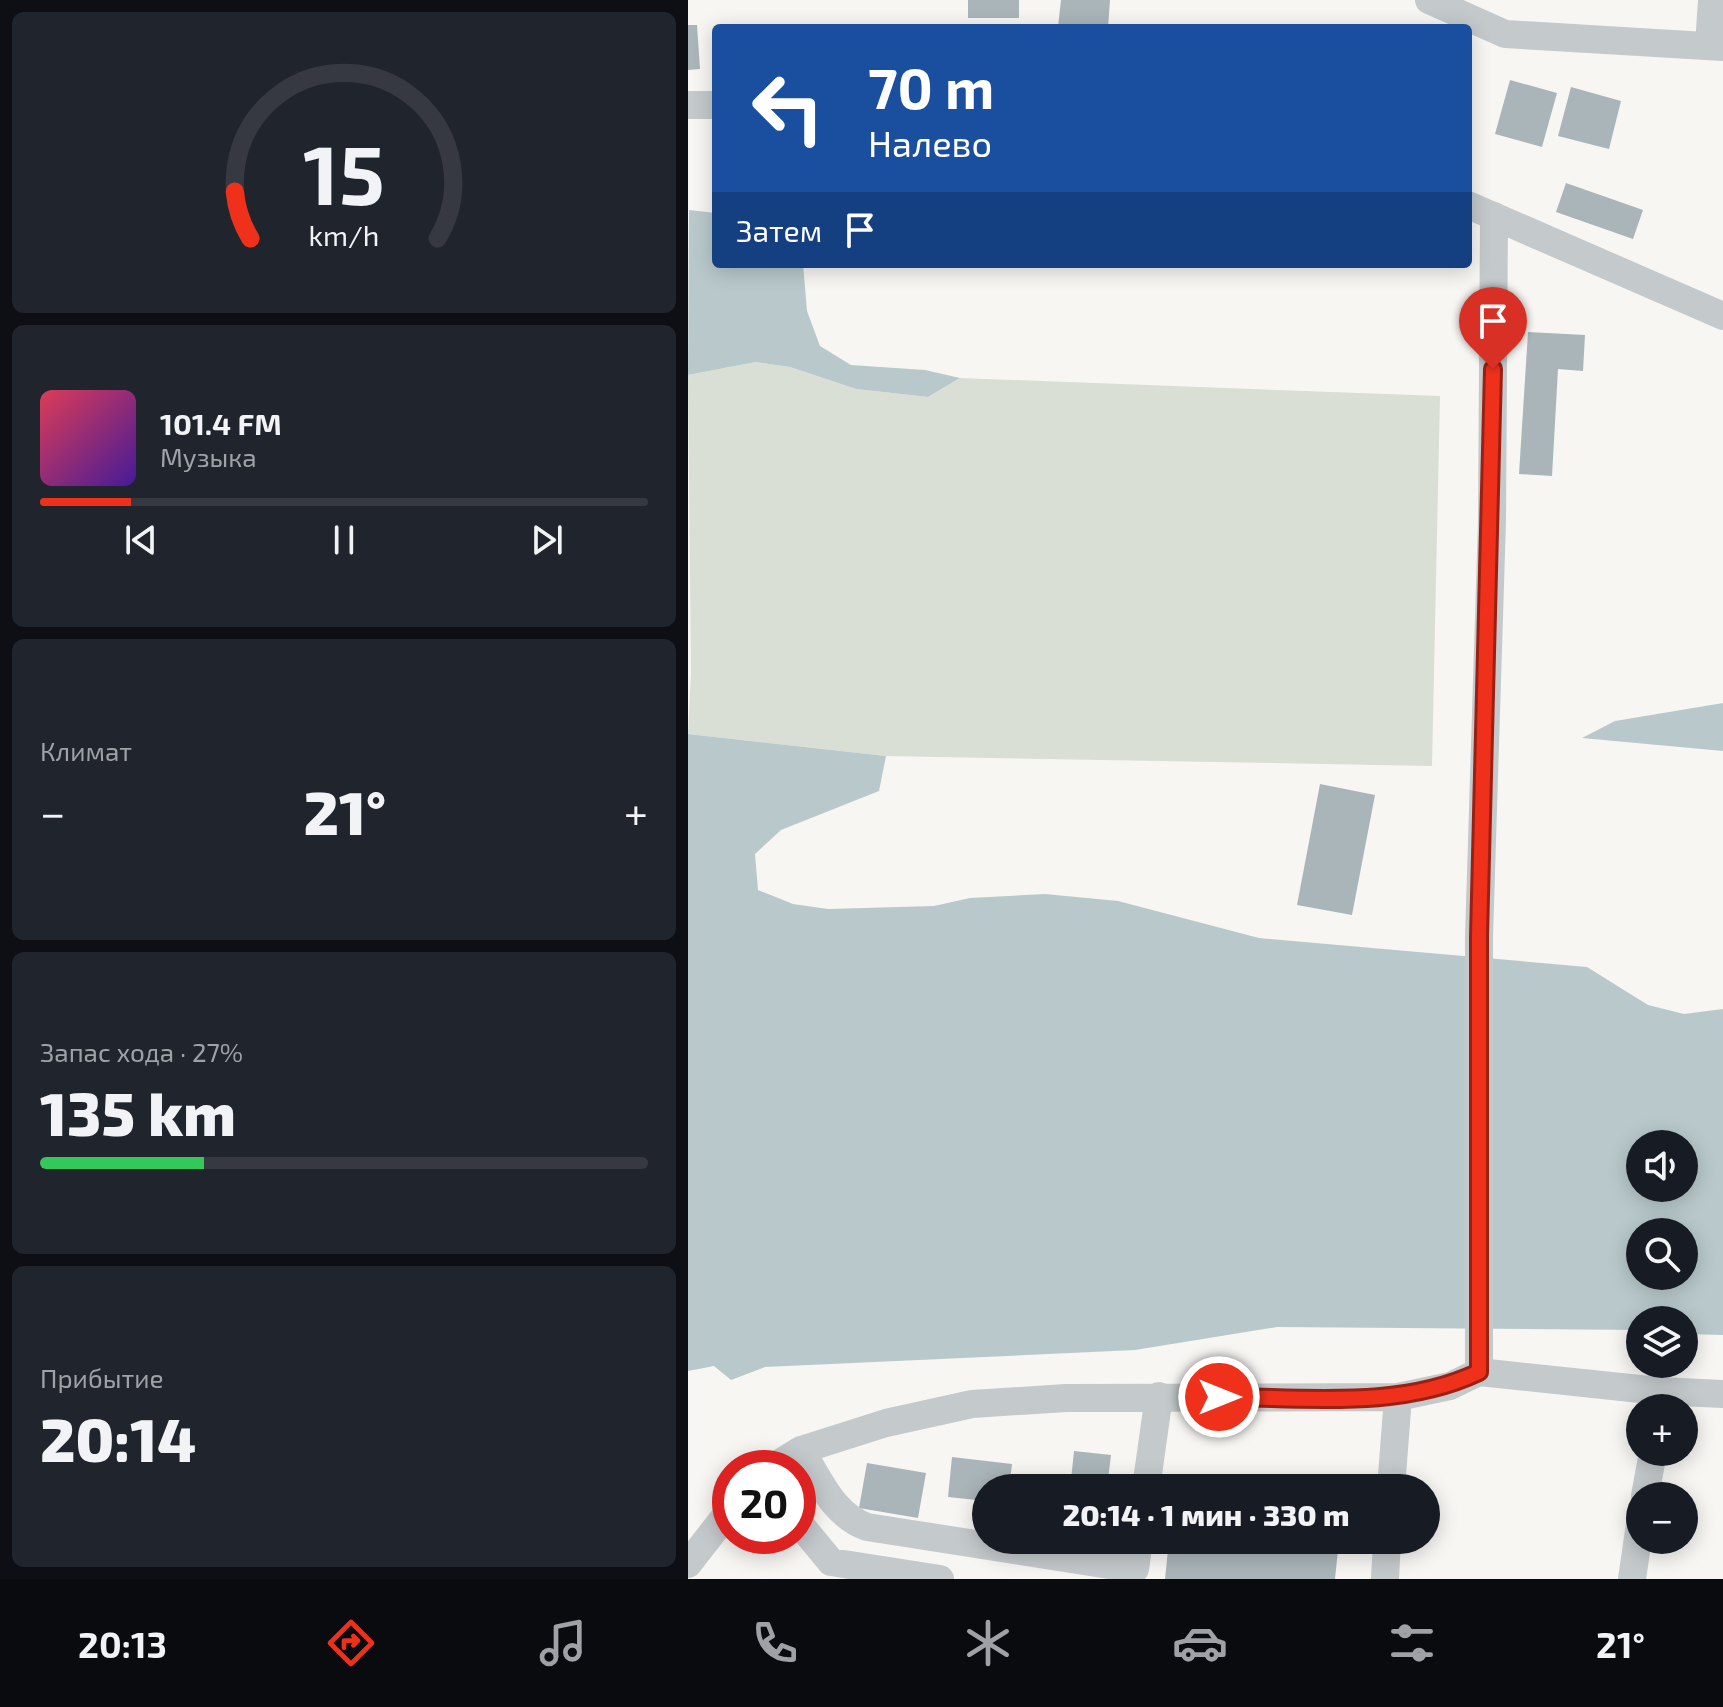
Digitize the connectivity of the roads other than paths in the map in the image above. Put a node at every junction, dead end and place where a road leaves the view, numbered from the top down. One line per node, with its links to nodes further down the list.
1 (1429, 0): 3 (street)
2 (1712, 0): 3 (street)
3 (1716, 47)
4 (688, 105): 5 (street)
5 (712, 105)
6 (1472, 207): 7 (street)
7 (1494, 216): 8 (street); 9 (street)
8 (1723, 316)
9 (1479, 1372): 11 (street); 14 (street)
10 (1723, 1394): 13 (street)
11 (1626, 1395)
12 (1159, 1396): 14 (street); 15 (street); 17 (street)
13 (1698, 1396)
14 (1398, 1397): 18 (street)
15 (801, 1450)
16 (816, 1474): 25 (street)
17 (1148, 1474)
18 (1392, 1474)
19 (712, 1533): 24 (street)
20 (816, 1544): 26 (street)
21 (1137, 1554): 25 (street)
22 (1386, 1554): 27 (street)
23 (1636, 1554): 28 (street)
24 (688, 1564)
25 (1134, 1574)
26 (940, 1579)
27 (1385, 1579)
28 (1632, 1579)

